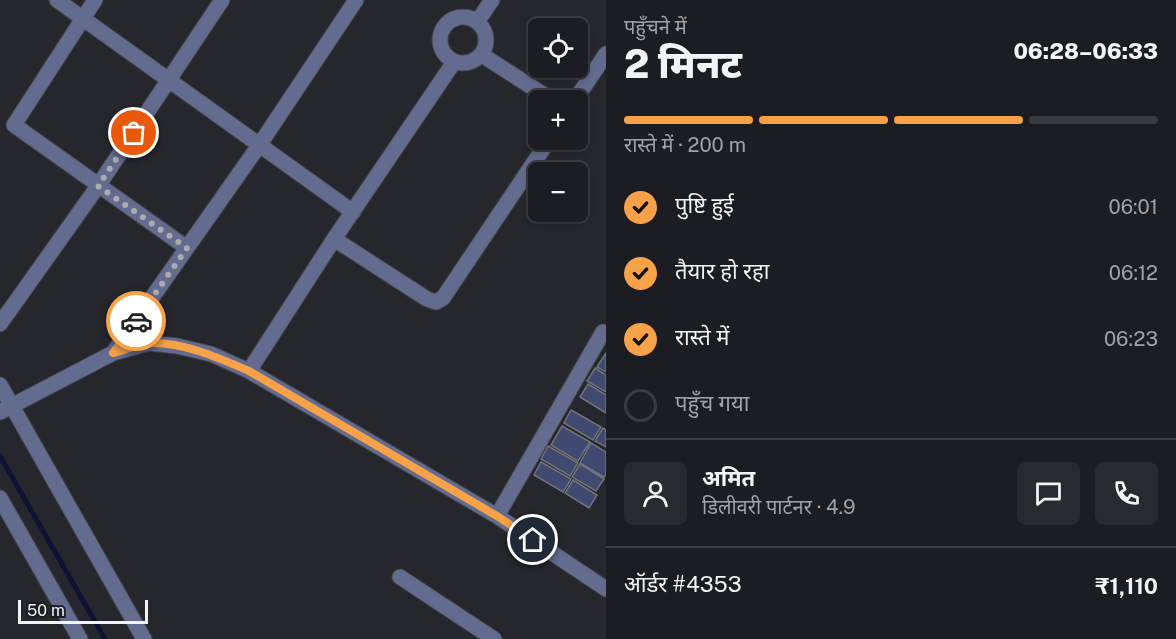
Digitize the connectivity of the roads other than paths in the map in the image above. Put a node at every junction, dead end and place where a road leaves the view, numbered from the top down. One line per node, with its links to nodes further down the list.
1 (57, 0): 6 (street)
2 (95, 0): 6 (street)
3 (222, 0): 11 (street)
4 (356, 0): 14 (street)
5 (492, 0): 7 (street)
6 (83, 18): 11 (street); 16 (street)
7 (477, 22): 9 (street); 10 (street)
8 (606, 54): 13 (street)
9 (482, 55): 10 (street); 12 (street)
10 (454, 62): 17 (street)
11 (169, 79): 14 (street); 16 (street)
12 (536, 90)
13 (582, 90)
14 (260, 144): 17 (street); 19 (street)
15 (542, 150): 18 (street)
16 (98, 186): 19 (street); 20 (street)
17 (353, 212): 18 (street)
18 (334, 239): 23 (street)
19 (187, 248): 22 (street)
20 (0, 324)
21 (603, 332): 27 (street)
22 (113, 353): 23 (street); 25 (street)
23 (249, 371): 27 (street)
24 (0, 385): 25 (street)
25 (6, 409): 31 (street)
26 (0, 498): 30 (street)
27 (497, 516): 29 (street)
28 (400, 577): 32 (street)
29 (606, 589)
30 (80, 639)
31 (144, 639)
32 (494, 639)

